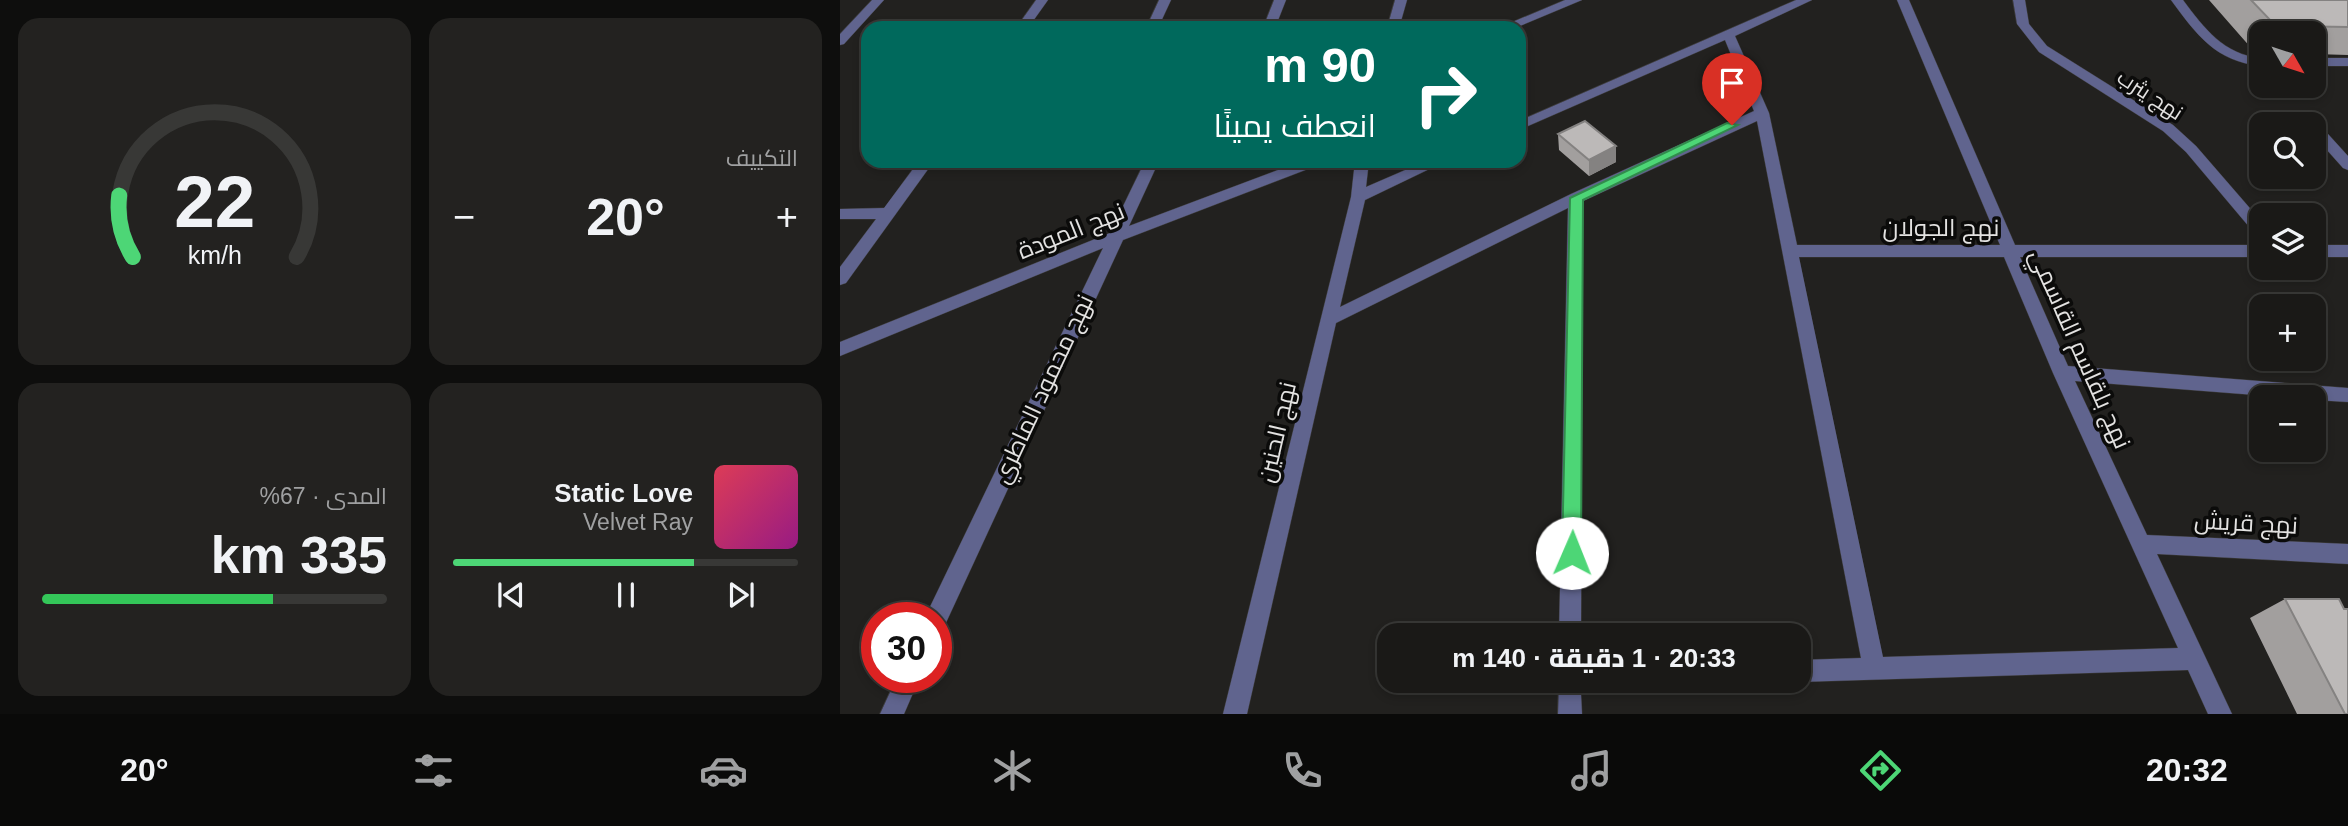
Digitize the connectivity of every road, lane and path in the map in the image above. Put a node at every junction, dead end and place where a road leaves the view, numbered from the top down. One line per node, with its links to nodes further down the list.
1 (878, 0): 17 (street)
2 (1042, 0): 11 (street)
3 (1165, 0): 12 (street)
4 (1280, 0): 13 (street)
5 (1401, 0): 14 (street)
6 (1576, 0): 15 (street)
7 (1806, 0): 16 (street)
8 (1903, 0): 36 (street, نهج بلقاسم القاسمي)
9 (2020, 0): 34 (street, نهج يثرب)
10 (2177, 0): 18 (street)
11 (1027, 21)
12 (1155, 21)
13 (1272, 21)
14 (1395, 21)
15 (1522, 21)
16 (1728, 34): 21 (street); 22 (street)
17 (840, 41)
18 (2249, 60)
19 (2326, 62): 20 (street)
20 (2348, 62)
21 (1762, 114): 31 (street); 37 (street)
22 (1526, 123)
23 (2326, 140): 24 (street)
24 (2348, 165)
25 (921, 168): 32 (street)
26 (1149, 168): 35 (street, نهج محمود الماطري)
27 (1297, 168): 35 (street, نهج المودة)
28 (1361, 168): 30 (street, نهج الحنين)
29 (1423, 168): 30 (street)
30 (1358, 197): 42 (street, نهج الحنين)
31 (1576, 198): 42 (street); 49 (street)
32 (890, 213): 33 (street); 41 (street)
33 (840, 214)
34 (2249, 216)
35 (1115, 237): 43 (street, نهج المودة); 48 (street, نهج محمود الماطري)
36 (2010, 250): 37 (street, نهج الجولان); 38 (street, نهج الجولان); 44 (street, نهج بلقاسم القاسمي)
37 (1788, 251): 51 (street)
38 (2249, 251)
39 (2326, 251): 40 (street)
40 (2348, 251)
41 (840, 279)
42 (1328, 320): 56 (street, نهج الحنين)
43 (842, 348)
44 (2062, 373): 45 (street); 46 (street, نهج بلقاسم القاسمي)
45 (2348, 395)
46 (2141, 544): 47 (street, نهج قريش); 50 (street, نهج بلقاسم القاسمي)
47 (2348, 554)
48 (944, 602)
49 (1570, 623)
50 (2195, 659): 51 (street); 58 (street, نهج بلقاسم القاسمي)
51 (1874, 666): 52 (street)
52 (1811, 670)
53 (902, 693): 55 (street)
54 (1570, 693): 57 (street)
55 (892, 714)
56 (1235, 714)
57 (1570, 714)
58 (2220, 714)

